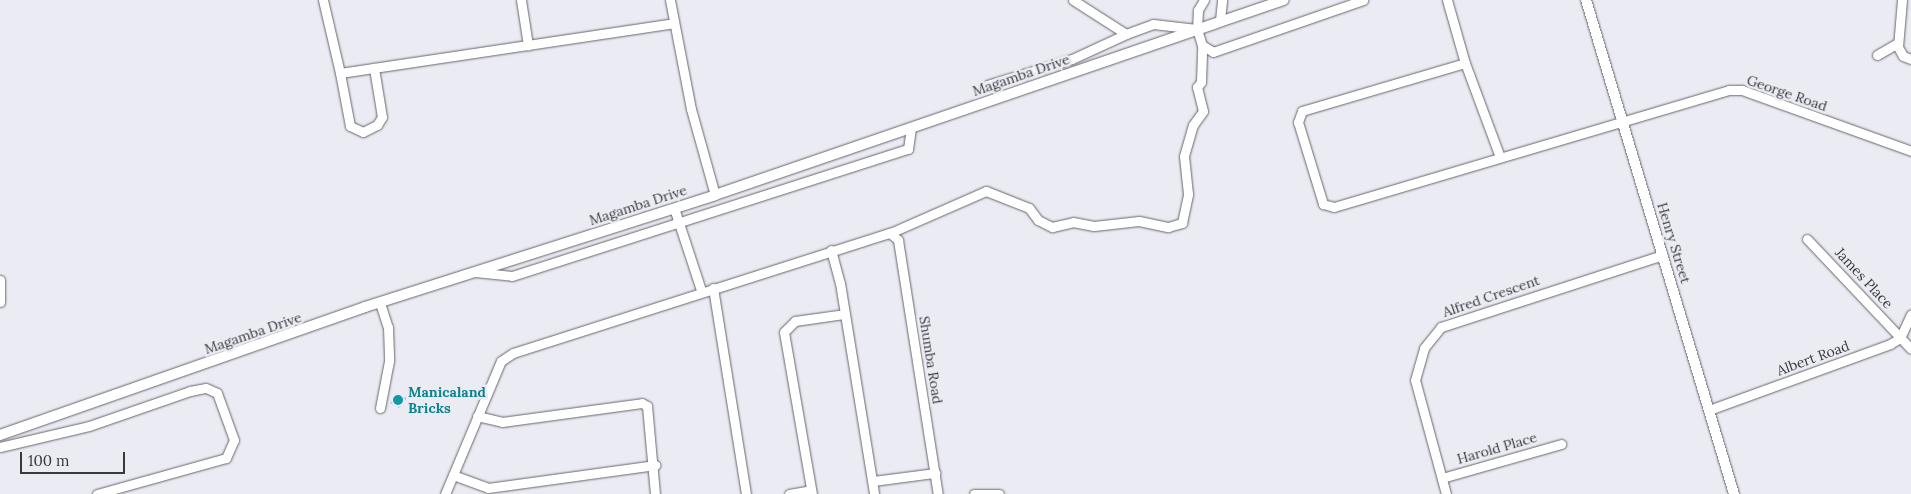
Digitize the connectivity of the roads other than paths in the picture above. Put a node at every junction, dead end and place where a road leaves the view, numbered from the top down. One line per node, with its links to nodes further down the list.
1 (323, 0): 23 (street)
2 (521, 0): 17 (street)
3 (670, 0): 13 (street)
4 (1072, 0): 15 (street)
5 (1204, 0): 14 (street)
6 (1222, 0): 12 (street)
7 (1284, 0): 12 (street, Magamba Drive)
8 (1363, 0): 18 (street)
9 (1448, 0): 21 (street)
10 (1586, 0): 25 (street, Henry Street)
11 (1902, 0): 16 (street)
12 (1220, 20): 14 (street, Magamba Drive)
13 (673, 23): 17 (street); 29 (street)
14 (1197, 29): 15 (street); 18 (street); 26 (street, Magamba Drive)
15 (1126, 34): 24 (street)
16 (1898, 44): 19 (street); 20 (street)
17 (528, 45): 22 (street)
18 (1202, 45): 32 (street)
19 (1877, 55)
20 (1911, 60)
21 (1465, 63): 28 (street); 28 (street, George Road)
22 (374, 68): 23 (street); 23 (street)
23 (340, 73)
24 (987, 85)
25 (1623, 122): 27 (street, George Road); 28 (street, George Road); 35 (street, Henry Street)
26 (911, 127): 29 (street, Magamba Drive); 31 (street)
27 (1911, 151)
28 (1500, 157)
29 (715, 195): 30 (street, Magamba Drive)
30 (674, 208): 31 (street); 36 (street, Magamba Drive)
31 (677, 225): 36 (street); 39 (street)
32 (890, 233): 34 (street); 53 (street, Shumba Road)
33 (1806, 239): 44 (street, James Place)
34 (831, 250): 38 (street); 42 (street)
35 (1663, 255): 47 (street, Henry Street); 55 (street, Alfred Crescent)
36 (475, 272): 41 (street, Magamba Drive)
37 (0, 280): 40 (street)
38 (713, 288): 39 (street); 61 (street)
39 (701, 290): 48 (street)
40 (0, 302)
41 (380, 303): 46 (street); 49 (street, Magamba Drive)
42 (844, 314): 56 (street); 57 (street)
43 (1911, 314): 44 (street)
44 (1900, 338): 45 (street, James Place); 47 (street, Albert Road)
45 (1911, 349)
46 (380, 408)
47 (1709, 410): 68 (street, Henry Street)
48 (477, 416): 52 (street); 54 (street)
49 (0, 435)
50 (1561, 444): 55 (street, Harold Place)
51 (0, 447): 58 (street)
52 (655, 465): 54 (street); 60 (street)
53 (935, 473): 56 (street); 64 (street, Shumba Road)
54 (453, 475): 59 (street)
55 (1442, 478): 67 (street, Alfred Crescent)
56 (872, 481): 63 (street)
57 (811, 492): 62 (street)
58 (97, 494)
59 (445, 494)
60 (655, 494)
61 (746, 494)
62 (789, 494)
63 (874, 494)
64 (938, 494)
65 (974, 494): 66 (street)
66 (1000, 494)
67 (1446, 494)
68 (1734, 494)

